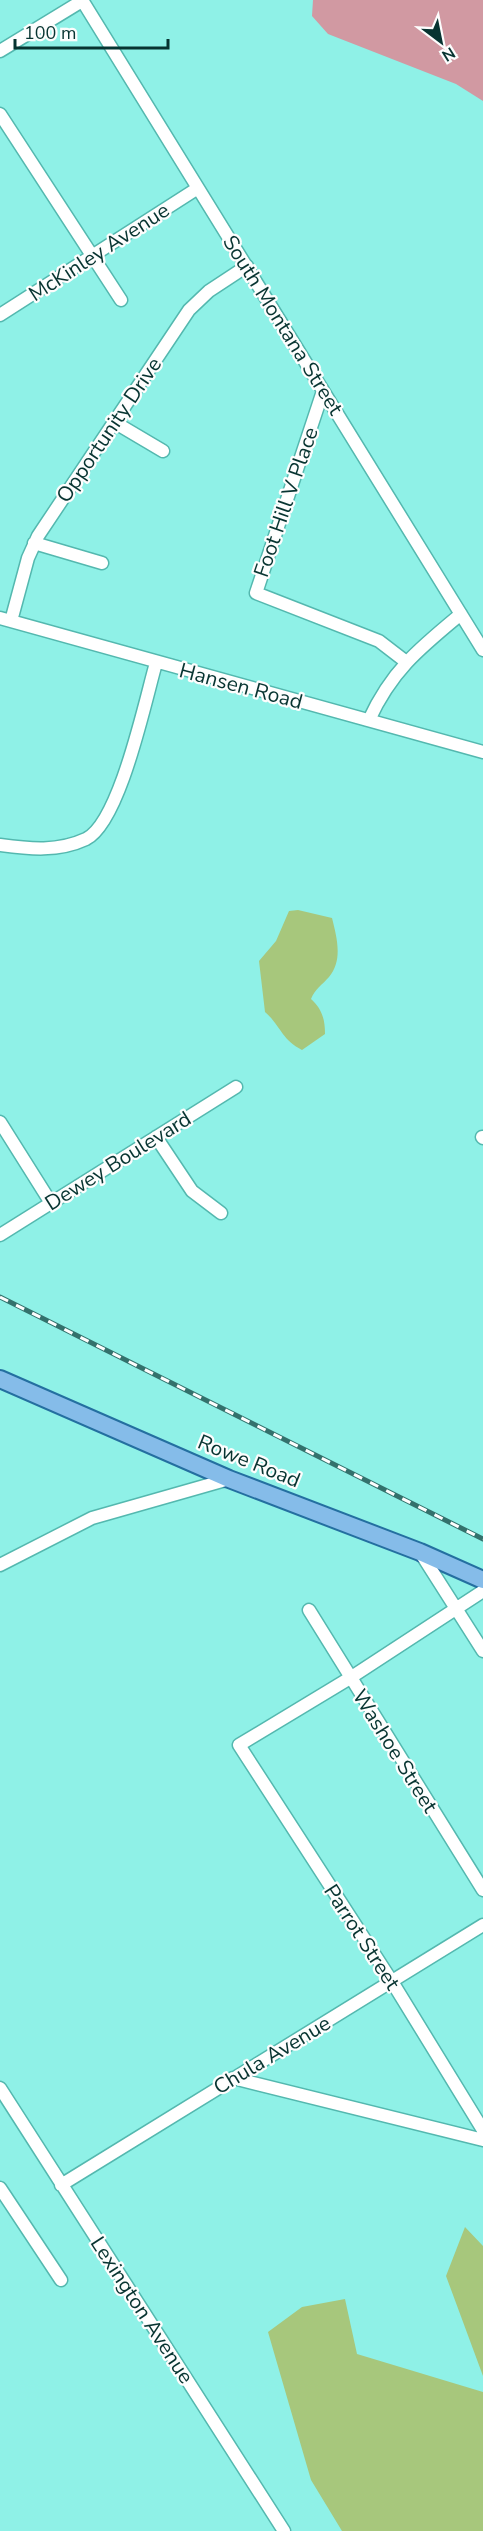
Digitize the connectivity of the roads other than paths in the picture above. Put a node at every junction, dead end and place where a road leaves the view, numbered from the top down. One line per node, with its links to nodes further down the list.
1 (82, 0): 2 (street); 4 (street, South Montana Street)
2 (0, 51)
3 (0, 114): 5 (street)
4 (198, 188): 5 (street, McKinley Avenue); 6 (street, South Montana Street)
5 (91, 257): 7 (street); 8 (street, McKinley Avenue)
6 (247, 266): 9 (street, South Montana Street); 10 (street, Opportunity Drive)
7 (121, 300)
8 (0, 315)
9 (323, 391): 14 (street, South Montana Street); 17 (street, Foot Hill V Place)
10 (114, 422): 11 (street); 12 (street, Opportunity Drive)
11 (163, 452)
12 (34, 543): 13 (street); 15 (street, Opportunity Drive)
13 (102, 563)
14 (460, 614): 16 (street, South Montana Street); 17 (street)
15 (5, 620): 18 (street, Hansen Road)
16 (483, 650)
17 (405, 661): 19 (street)
18 (156, 663): 19 (street, Hansen Road); 21 (street)
19 (369, 720): 20 (street, Hansen Road)
20 (483, 752)
21 (0, 845)
22 (236, 1087): 24 (street, Dewey Boulevard)
23 (0, 1122): 25 (street)
24 (156, 1137): 25 (street, Dewey Boulevard); 26 (street)
25 (51, 1203): 27 (street, Dewey Boulevard)
26 (221, 1213)
27 (0, 1235)
28 (0, 1379): 29 (main road, Rowe Road)
29 (229, 1479): 30 (main road, Rowe Road); 31 (street)
30 (420, 1552): 32 (main road, Rowe Road); 34 (street)
31 (0, 1565)
32 (483, 1580)
33 (483, 1591): 34 (street)
34 (456, 1609): 36 (street); 37 (street)
35 (309, 1610): 37 (street, Washoe Street)
36 (483, 1651)
37 (350, 1678): 38 (street, Washoe Street); 40 (street, Parrot Street)
38 (483, 1890)
39 (483, 1924): 40 (street, Chula Avenue)
40 (391, 1980): 41 (street, Chula Avenue); 43 (street, Parrot Street)
41 (233, 2078): 44 (street); 45 (street, Chula Avenue)
42 (1, 2093): 45 (street, Lexington Avenue)
43 (483, 2130)
44 (483, 2139)
45 (61, 2185): 48 (street, Lexington Avenue)
46 (0, 2188): 47 (street)
47 (61, 2280)
48 (284, 2531)

